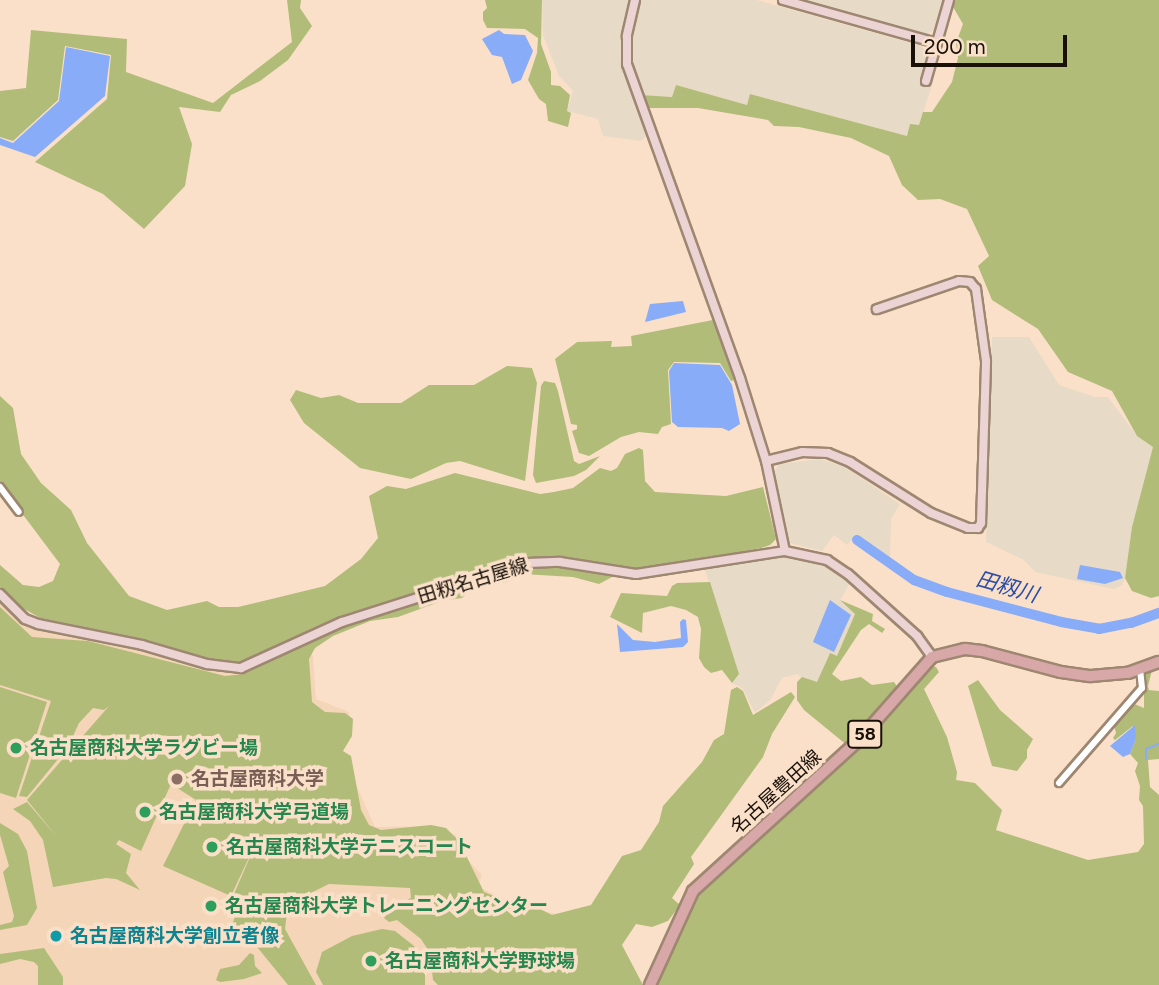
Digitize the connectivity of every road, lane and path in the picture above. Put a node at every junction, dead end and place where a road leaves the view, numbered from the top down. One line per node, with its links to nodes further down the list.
1 (635, 0): 7 (street)
2 (783, 0): 4 (street)
3 (949, 0): 4 (street)
4 (937, 43): 5 (street)
5 (926, 80)
6 (877, 309): 7 (street)
7 (766, 461): 10 (street)
8 (0, 487): 9 (street)
9 (19, 512)
10 (785, 551): 11 (street, 田籾名古屋線); 12 (street, 田籾名古屋線)
11 (0, 594)
12 (932, 657): 14 (main road); 16 (main road, 名古屋豊田線 / 58)
13 (1159, 663): 14 (main road)
14 (1140, 669): 15 (street)
15 (1059, 783)
16 (650, 985)

